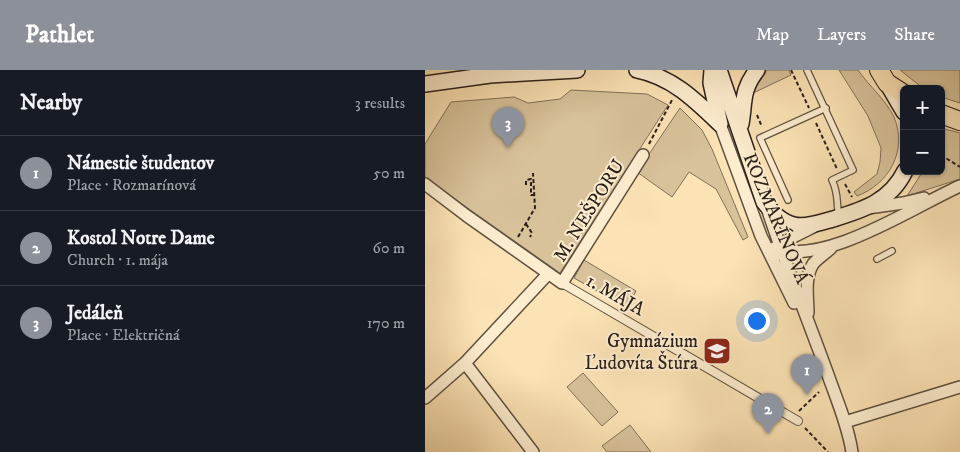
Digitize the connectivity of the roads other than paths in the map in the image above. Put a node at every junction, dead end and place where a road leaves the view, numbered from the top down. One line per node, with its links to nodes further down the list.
1 (577, 70): 8 (main road)
2 (637, 70): 14 (main road)
3 (712, 70): 14 (main road)
4 (719, 70): 15 (main road)
5 (757, 70): 15 (main road)
6 (807, 70): 11 (lane)
7 (883, 76): 9 (main road); 10 (main road)
8 (425, 84)
9 (900, 91)
10 (900, 105)
11 (826, 108): 21 (lane); 24 (lane)
12 (945, 115): 13 (main road)
13 (960, 121)
14 (720, 124): 26 (street, ROZMARÍNOVÁ)
15 (740, 133): 22 (main road)
16 (643, 155): 33 (street, M. NEŠPORU)
17 (902, 175): 23 (main road)
18 (425, 184): 32 (street, 1. MÁJA)
19 (960, 186): 20 (street)
20 (943, 194): 23 (street); 27 (street)
21 (789, 200)
22 (764, 202): 25 (main road); 28 (street, ROZMARÍNOVÁ)
23 (860, 204): 24 (main road)
24 (839, 217): 25 (main road)
25 (823, 222): 28 (street)
26 (765, 244): 28 (street); 31 (street, ROZMARÍNOVÁ)
27 (835, 245): 28 (street); 34 (street)
28 (781, 250): 31 (street); 34 (street, ROZMARÍNOVÁ)
29 (892, 251): 30 (lane)
30 (877, 259)
31 (774, 262): 34 (street, ROZMARÍNOVÁ)
32 (548, 274): 33 (street, 1. MÁJA); 35 (street, M. NEŠPORU)
33 (562, 283): 38 (street, 1. MÁJA)
34 (809, 322): 39 (street, ROZMARÍNOVÁ)
35 (465, 364): 37 (street, M. NEŠPORU); 40 (street)
36 (960, 387): 39 (street)
37 (425, 398)
38 (795, 419)
39 (845, 422): 41 (street, ROZMARÍNOVÁ)
40 (533, 452)
41 (852, 452)

